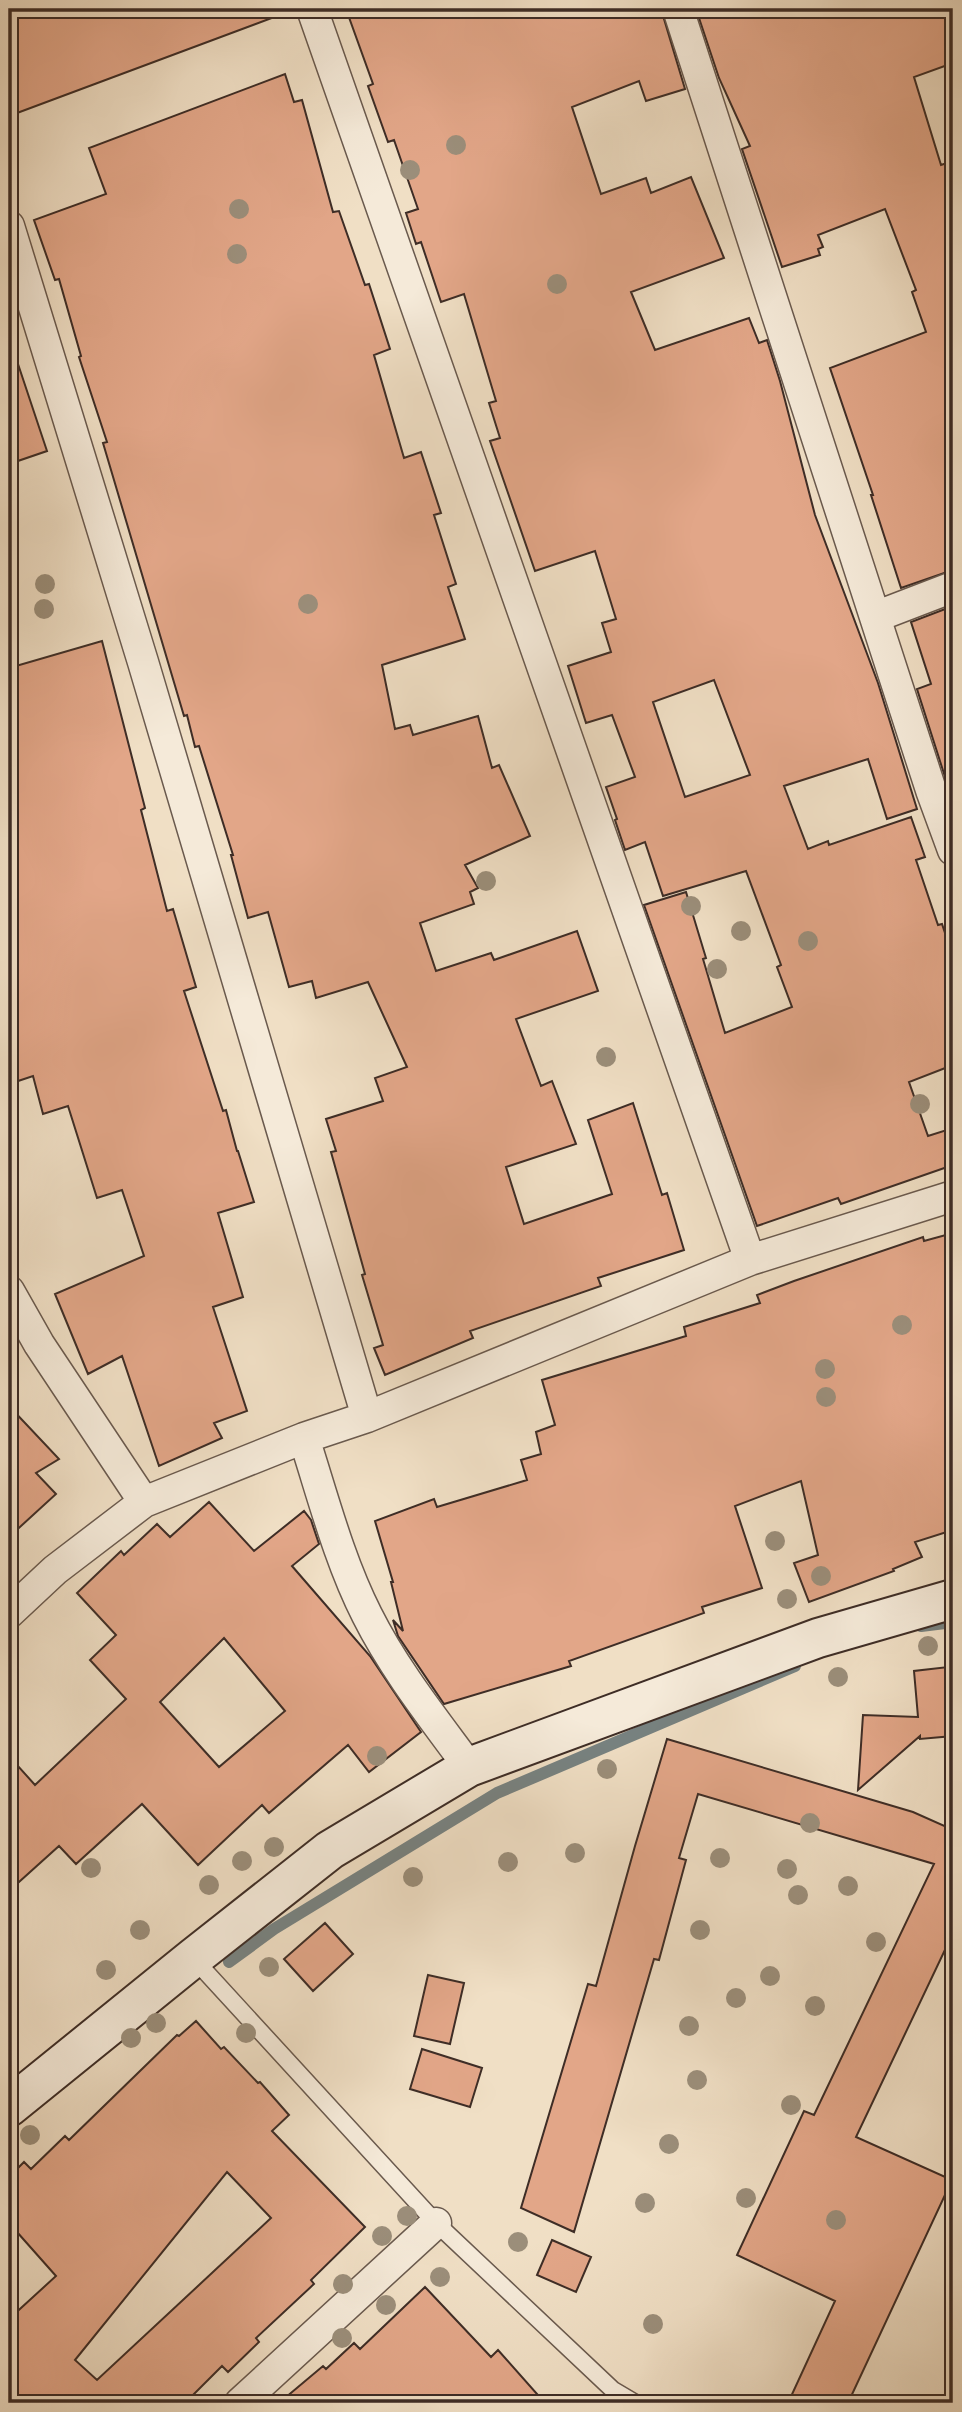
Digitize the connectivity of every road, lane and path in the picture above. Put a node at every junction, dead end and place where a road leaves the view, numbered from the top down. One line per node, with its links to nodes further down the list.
1 (312, 9): 8 (street)
2 (678, 9): 5 (street)
3 (9, 226): 10 (street)
4 (953, 587): 5 (street)
5 (875, 617): 6 (street)
6 (953, 850)
7 (953, 1196): 8 (street)
8 (750, 1259): 10 (street)
9 (9, 1291): 12 (street)
10 (367, 1417): 11 (street)
11 (304, 1438): 12 (street); 15 (street)
12 (144, 1502): 14 (street)
13 (953, 1599): 15 (street)
14 (9, 1613)
15 (469, 1767): 16 (street)
16 (193, 1958): 17 (street); 18 (lane)
17 (9, 2107)
18 (436, 2222): 19 (street); 20 (lane)
19 (240, 2403)
20 (635, 2403)

